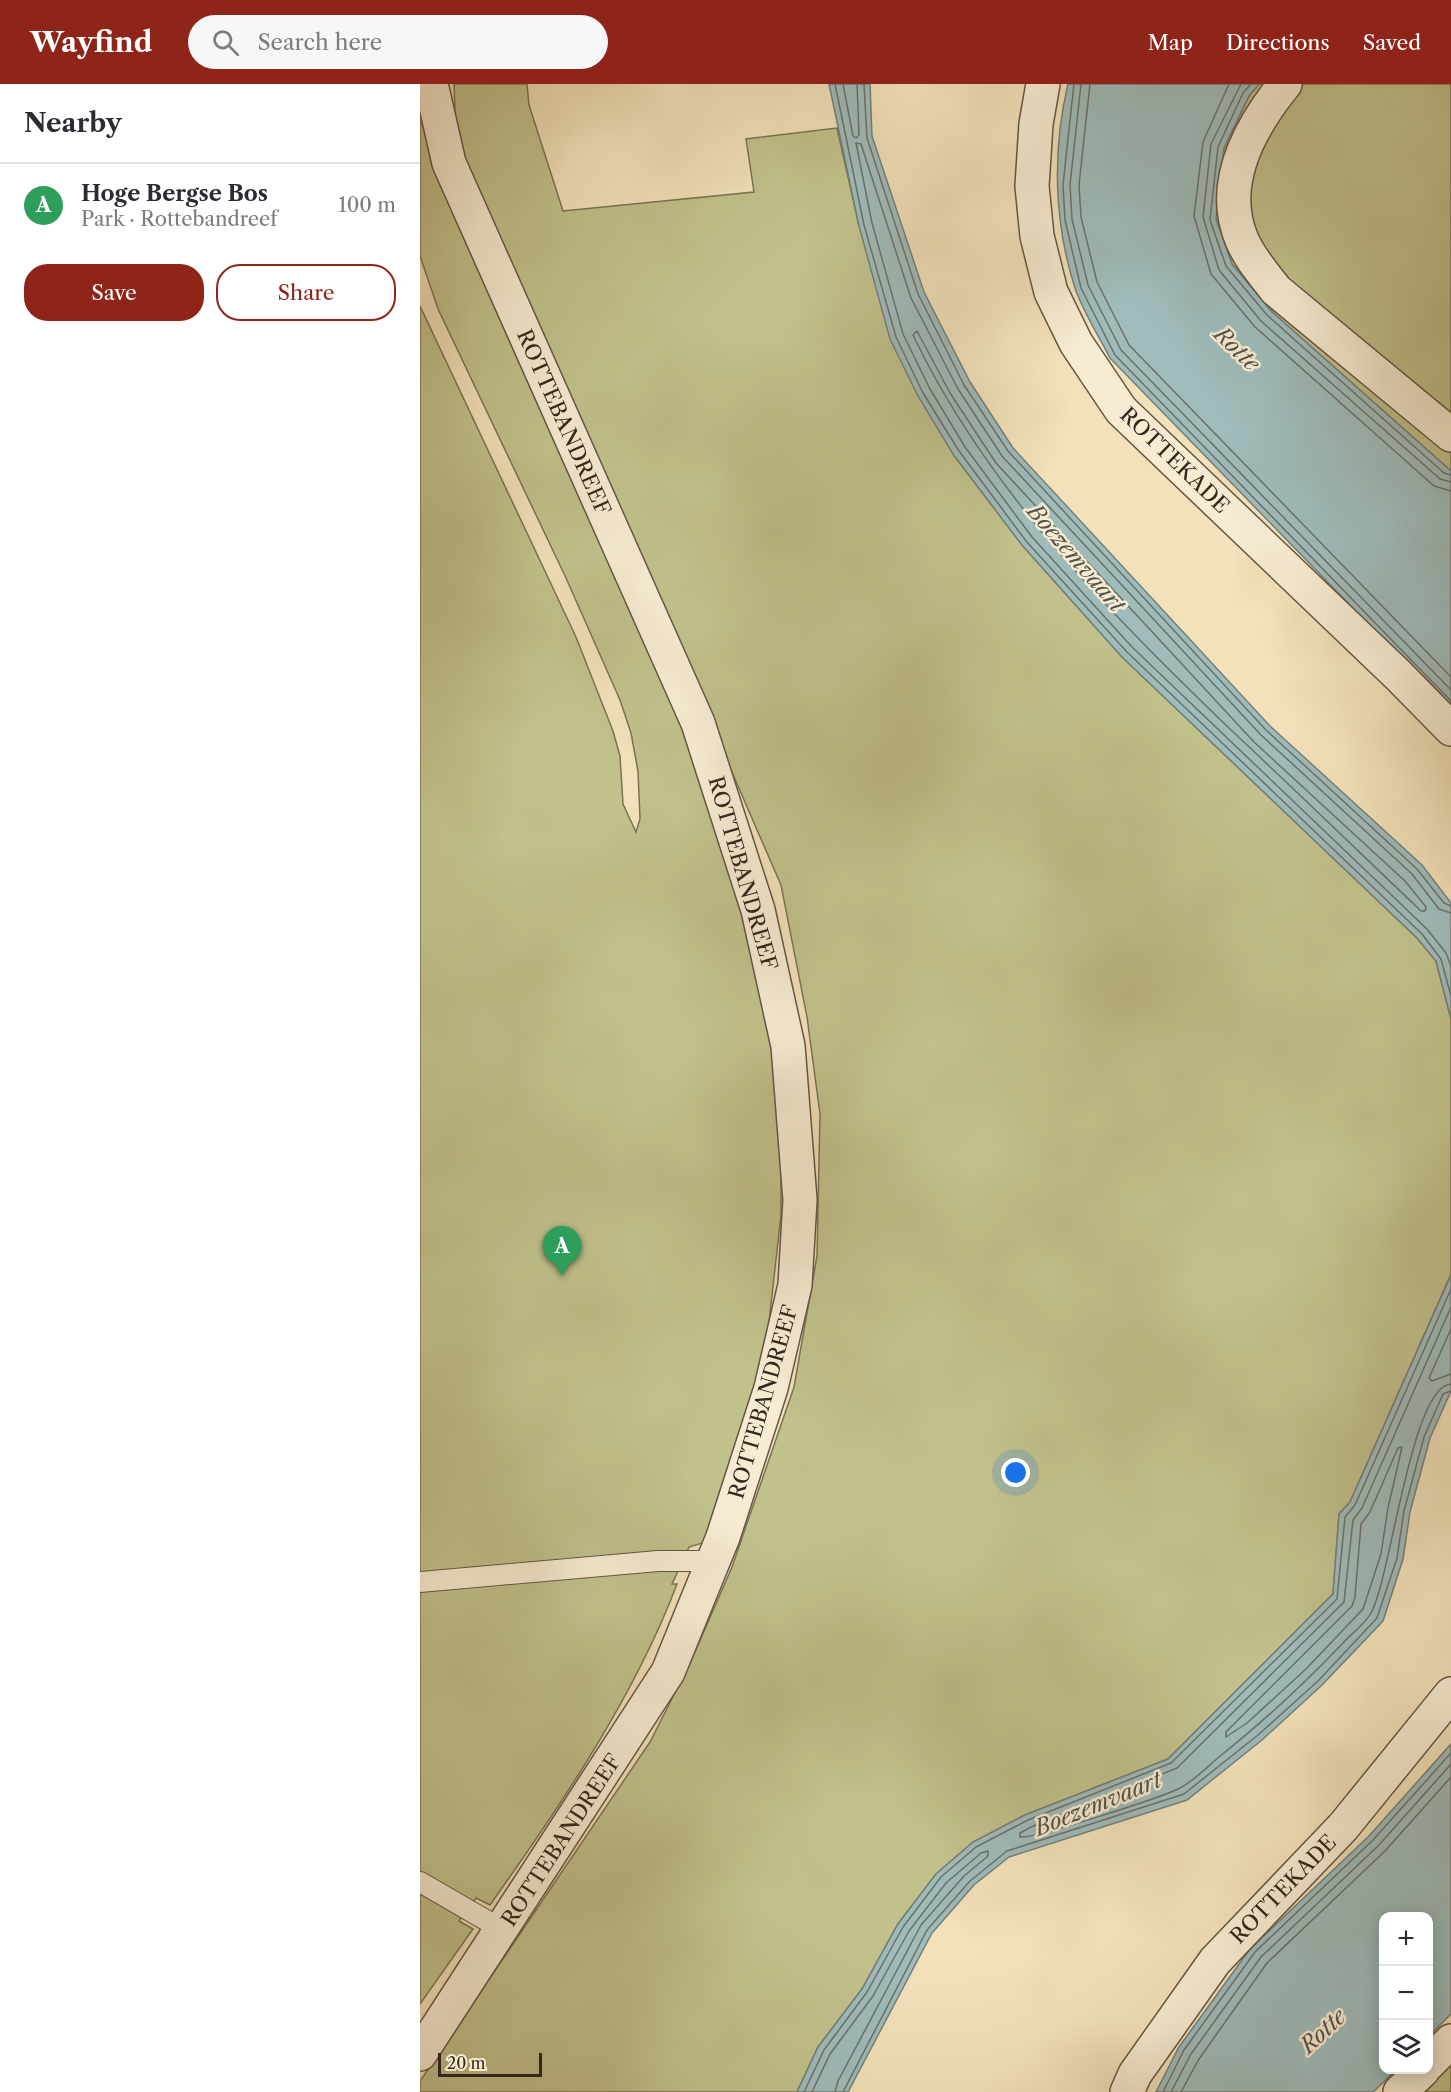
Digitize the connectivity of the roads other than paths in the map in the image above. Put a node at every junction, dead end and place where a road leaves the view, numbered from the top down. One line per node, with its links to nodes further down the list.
1 (431, 84): 6 (street, ROTTEBANDREEF)
2 (1044, 84): 5 (street, ROTTEKADE)
3 (1285, 84): 4 (street)
4 (1451, 435)
5 (1451, 729)
6 (713, 1562): 7 (lane); 10 (street, ROTTEBANDREEF)
7 (420, 1582)
8 (1451, 1694): 15 (street, ROTTEKADE)
9 (420, 1882): 10 (lane)
10 (503, 1930): 12 (street, ROTTEBANDREEF)
11 (1451, 2041): 13 (street)
12 (420, 2054)
13 (1433, 2059)
14 (1419, 2074): 16 (street)
15 (1127, 2092)
16 (1400, 2092)

